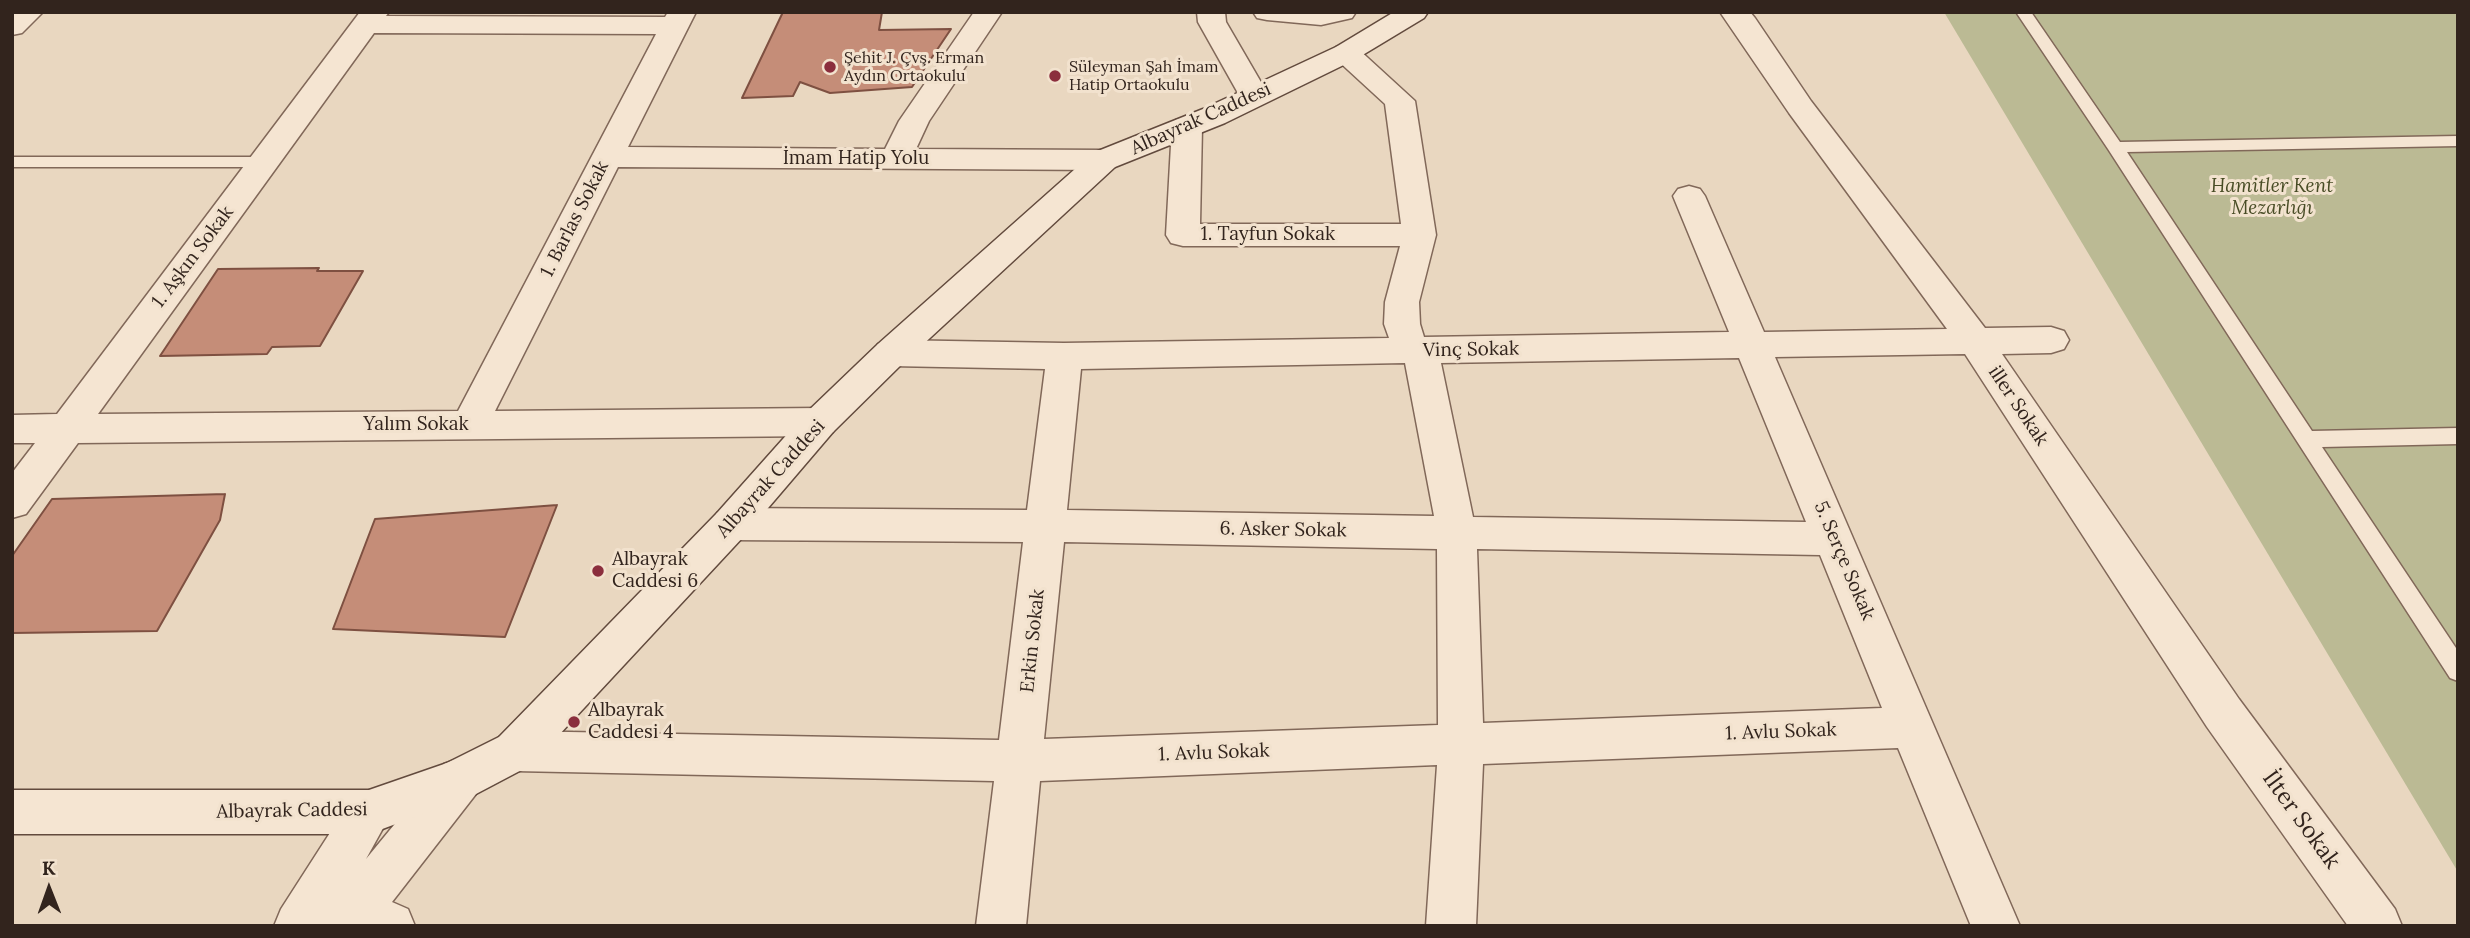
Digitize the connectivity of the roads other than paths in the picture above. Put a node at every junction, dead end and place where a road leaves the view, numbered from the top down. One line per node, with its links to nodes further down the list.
1 (29, 12): 11 (street)
2 (988, 12): 18 (street)
3 (1211, 12): 13 (street)
4 (1267, 12): 5 (street)
5 (1342, 12)
6 (1413, 12): 12 (street, Albayrak Caddesi)
7 (1734, 12): 25 (street, iller Sokak)
8 (2024, 12): 16 (lane)
9 (371, 18): 10 (street); 21 (street, 1. Aşkın Sokak)
10 (678, 19): 17 (street, 1. Barlas Sokak)
11 (12, 27)
12 (1346, 53): 13 (street, Albayrak Caddesi); 23 (street)
13 (1254, 96): 14 (street, Albayrak Caddesi)
14 (1187, 127): 19 (street, Albayrak Caddesi); 23 (street, 1. Tayfun Sokak)
15 (2458, 141): 16 (lane)
16 (2115, 147): 35 (lane)
17 (607, 157): 18 (street, İmam Hatip Yolu); 31 (street, 1. Barlas Sokak)
18 (896, 159): 19 (street, İmam Hatip Yolu)
19 (1104, 160): 28 (street, Albayrak Caddesi)
20 (12, 162): 21 (lane)
21 (264, 162): 32 (street, 1. Aşkın Sokak)
22 (1689, 196): 26 (street, 5. Serçe Sokak)
23 (1419, 235): 27 (street)
24 (2051, 340): 25 (street, Vinç Sokak)
25 (1975, 341): 26 (street, Vinç Sokak); 42 (street, iller Sokak)
26 (1754, 345): 27 (street, Vinç Sokak); 40 (street, 5. Serçe Sokak)
27 (1415, 350): 29 (street, Vinç Sokak); 39 (street)
28 (891, 353): 29 (street, Vinç Sokak); 30 (street, Albayrak Caddesi)
29 (1064, 356): 38 (street, Erkin Sokak)
30 (820, 422): 31 (street, Yalım Sokak); 37 (street, Albayrak Caddesi)
31 (469, 425): 32 (street, Yalım Sokak)
32 (66, 428): 33 (street, Yalım Sokak); 36 (street, 1. Aşkın Sokak)
33 (12, 429)
34 (2458, 436): 35 (lane)
35 (2306, 439): 41 (lane)
36 (12, 503)
37 (731, 524): 38 (street, 6. Asker Sokak); 45 (street, Albayrak Caddesi)
38 (1045, 526): 39 (street, 6. Asker Sokak); 46 (street, Erkin Sokak)
39 (1457, 534): 40 (street, 6. Asker Sokak); 44 (street)
40 (1835, 540): 43 (street, 5. Serçe Sokak)
41 (2458, 671)
42 (2223, 713): 55 (street, İlter Sokak)
43 (1913, 727): 44 (street, 1. Avlu Sokak); 54 (street, 5. Serçe Sokak)
44 (1461, 743): 46 (street, 1. Avlu Sokak); 53 (street)
45 (515, 751): 46 (street, 1. Avlu Sokak); 47 (street, Albayrak Caddesi)
46 (1020, 761): 52 (street, Erkin Sokak)
47 (460, 779): 49 (street, Albayrak Caddesi); 50 (street)
48 (12, 812): 49 (street, Albayrak Caddesi)
49 (369, 812): 51 (street)
50 (361, 922)
51 (298, 926)
52 (1001, 926)
53 (1451, 926)
54 (1996, 926)
55 (2378, 926)

